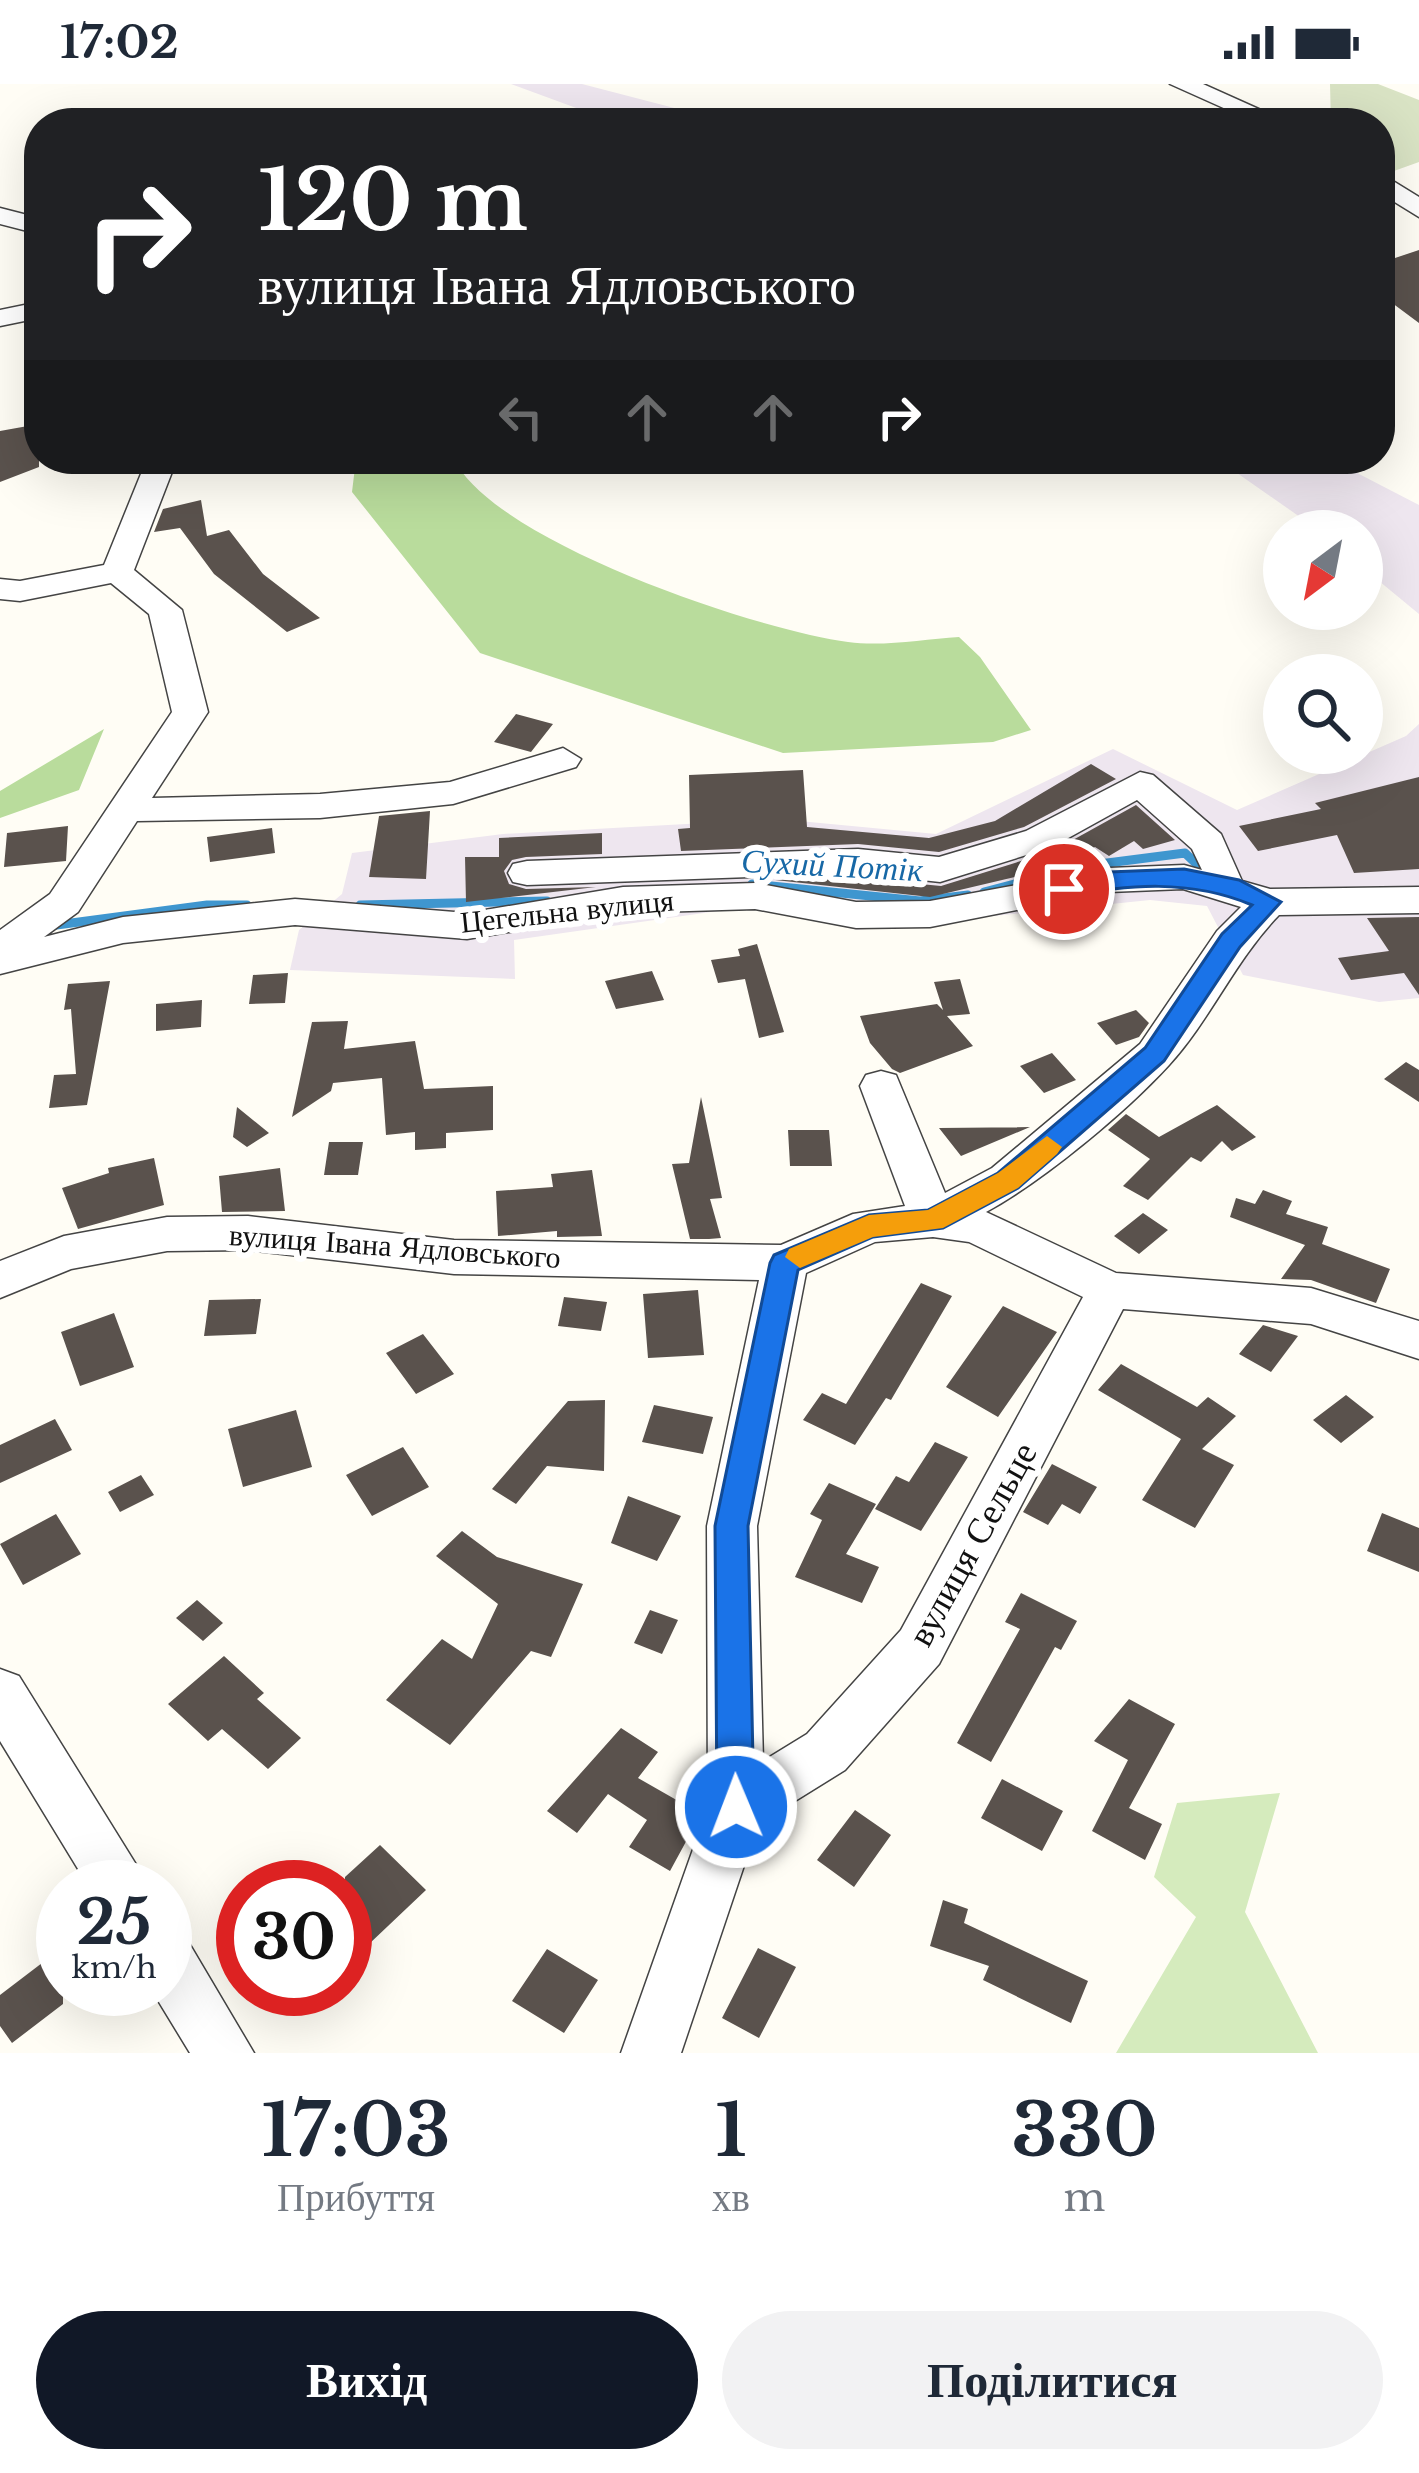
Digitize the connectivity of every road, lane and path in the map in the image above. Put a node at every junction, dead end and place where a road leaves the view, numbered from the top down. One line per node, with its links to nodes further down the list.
1 (1182, 84): 2 (street)
2 (1241, 108)
3 (157, 474): 4 (street)
4 (118, 572): 5 (street); 7 (street)
5 (0, 589)
6 (563, 759): 7 (street)
7 (125, 810): 12 (street)
8 (527, 873): 9 (street)
9 (1225, 877)
10 (1419, 899): 11 (street, Цегельна вулиця)
11 (1269, 902): 13 (street, Цегельна вулиця); 15 (street, вулиця Івана Ядловського)
12 (0, 949)
13 (0, 961)
14 (881, 1086): 15 (street)
15 (933, 1220): 16 (street, вулиця Івана Ядловського); 18 (street, вулиця Івана Ядловського)
16 (785, 1263): 17 (street, вулиця Івана Ядловського); 21 (street)
17 (0, 1280)
18 (1110, 1290): 19 (street, вулиця Івана Ядловського); 21 (street, вулиця Сельце)
19 (1419, 1340)
20 (0, 1693): 22 (street)
21 (736, 1807): 25 (street)
22 (104, 1860)
23 (192, 2001): 24 (street)
24 (224, 2053)
25 (651, 2053)

